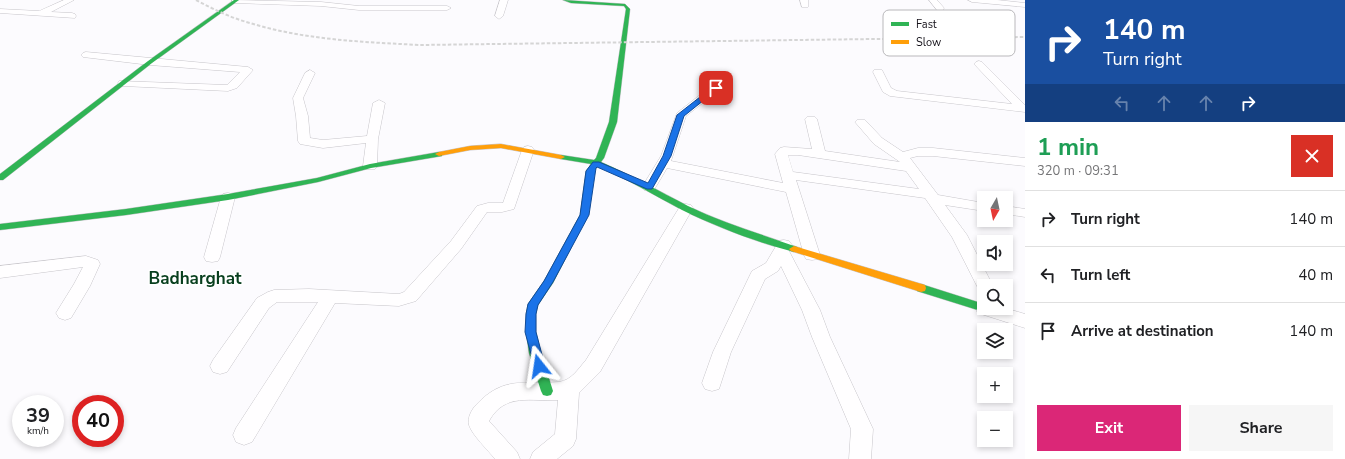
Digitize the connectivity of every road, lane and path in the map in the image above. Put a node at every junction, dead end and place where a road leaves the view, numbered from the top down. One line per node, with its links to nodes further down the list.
1 (70, 0): 12 (street)
2 (236, 0): 9 (street); 16 (street)
3 (504, 0): 14 (street)
4 (565, 0): 30 (street)
5 (933, 0): 10 (street)
6 (962, 0): 7 (street)
7 (973, 0): 8 (street)
8 (1025, 5)
9 (447, 8)
10 (940, 8)
11 (0, 11): 12 (street)
12 (39, 14): 13 (street)
13 (72, 16)
14 (499, 16)
15 (86, 55): 16 (street)
16 (150, 62): 21 (street); 21 (street)
17 (979, 64): 23 (street)
18 (310, 72): 26 (street)
19 (878, 72): 23 (street)
20 (723, 82): 31 (street)
21 (123, 83): 35 (street)
22 (379, 103): 26 (street)
23 (1024, 109)
24 (811, 118): 28 (street)
25 (861, 122): 32 (street)
26 (372, 140): 33 (street)
27 (528, 150): 30 (street); 33 (street); 50 (street)
28 (819, 154): 32 (street); 34 (street)
29 (1025, 162): 32 (street)
30 (596, 163): 36 (street); 58 (street)
31 (663, 163): 36 (street); 37 (street)
32 (907, 163): 39 (street)
33 (370, 166): 38 (street)
34 (787, 174): 37 (street); 39 (street)
35 (0, 178)
36 (650, 187): 41 (street)
37 (791, 189): 46 (street)
38 (228, 197): 44 (street); 47 (street)
39 (933, 197): 40 (street); 49 (street)
40 (977, 206)
41 (686, 208): 45 (street); 57 (street)
42 (1013, 211): 43 (street)
43 (1025, 213)
44 (0, 227)
45 (783, 248): 46 (street); 56 (street); 62 (street)
46 (812, 255): 51 (street)
47 (212, 256)
48 (0, 272): 52 (street)
49 (982, 279)
50 (330, 296): 55 (street); 59 (street)
51 (977, 305)
52 (65, 313)
53 (1009, 315): 54 (street)
54 (1025, 320)
55 (220, 366)
56 (712, 383)
57 (568, 389): 58 (street); 61 (street)
58 (547, 391): 60 (street)
59 (244, 435)
60 (509, 459)
61 (541, 459)
62 (860, 459)

